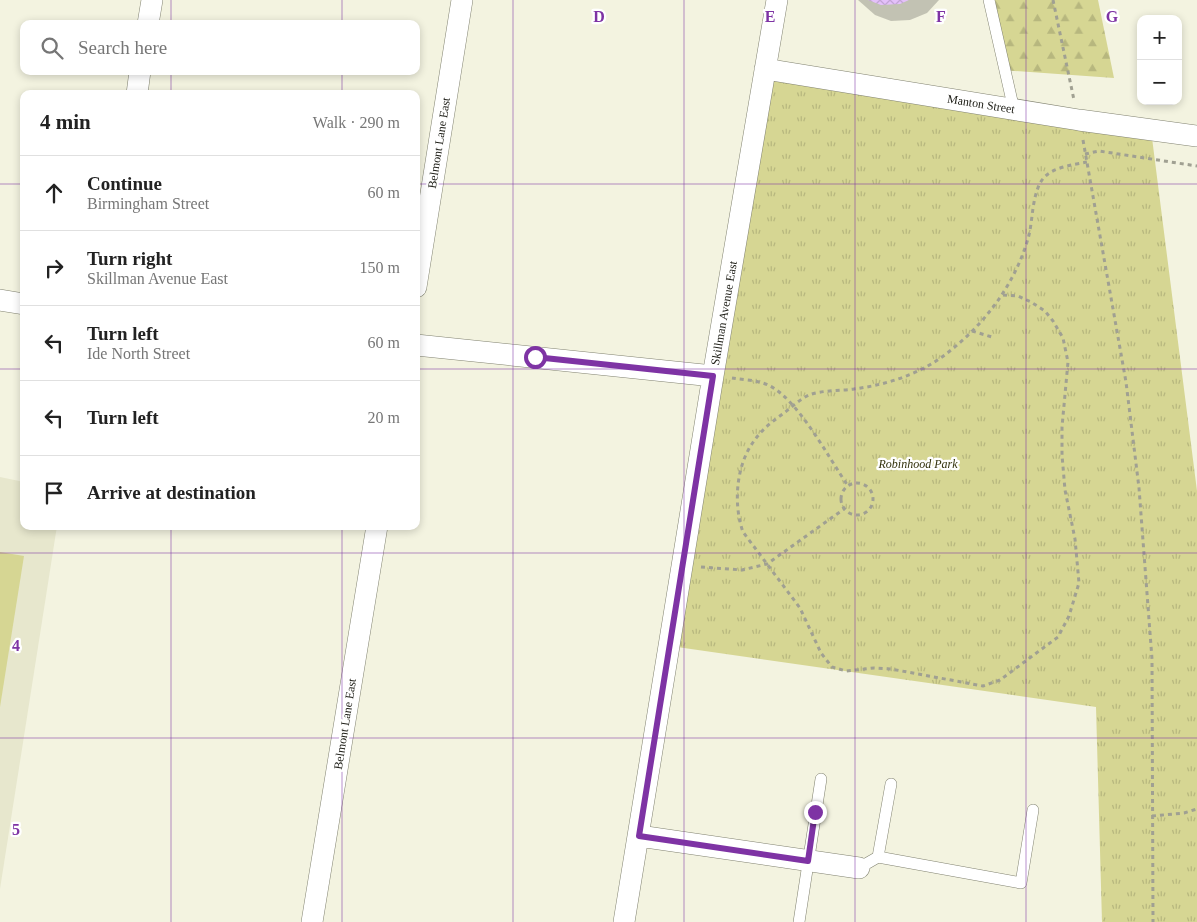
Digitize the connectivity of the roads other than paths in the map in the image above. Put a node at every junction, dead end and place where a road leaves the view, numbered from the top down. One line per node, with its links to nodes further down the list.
1 (152, 0): 5 (street)
2 (462, 0): 11 (street, Belmont Lane East)
3 (777, 0): 6 (street, Skillman Avenue East)
4 (989, 0): 9 (lane)
5 (149, 20)
6 (765, 69): 9 (street, Manton Street); 15 (street, Skillman Avenue East)
7 (139, 75): 8 (street)
8 (138, 90)
9 (1014, 110): 10 (street, Manton Street)
10 (1197, 136)
11 (420, 262)
12 (0, 300): 13 (street)
13 (20, 303)
14 (420, 345): 15 (street)
15 (713, 376): 20 (street, Skillman Avenue East)
16 (376, 530): 24 (street, Belmont Lane East)
17 (820, 779): 22 (lane)
18 (891, 784): 21 (lane)
19 (1034, 810): 21 (lane)
20 (639, 836): 22 (street); 25 (street, Skillman Avenue East)
21 (878, 857): 23 (lane)
22 (808, 861): 23 (street); 26 (lane)
23 (859, 868)
24 (312, 922)
25 (624, 922)
26 (799, 922)

